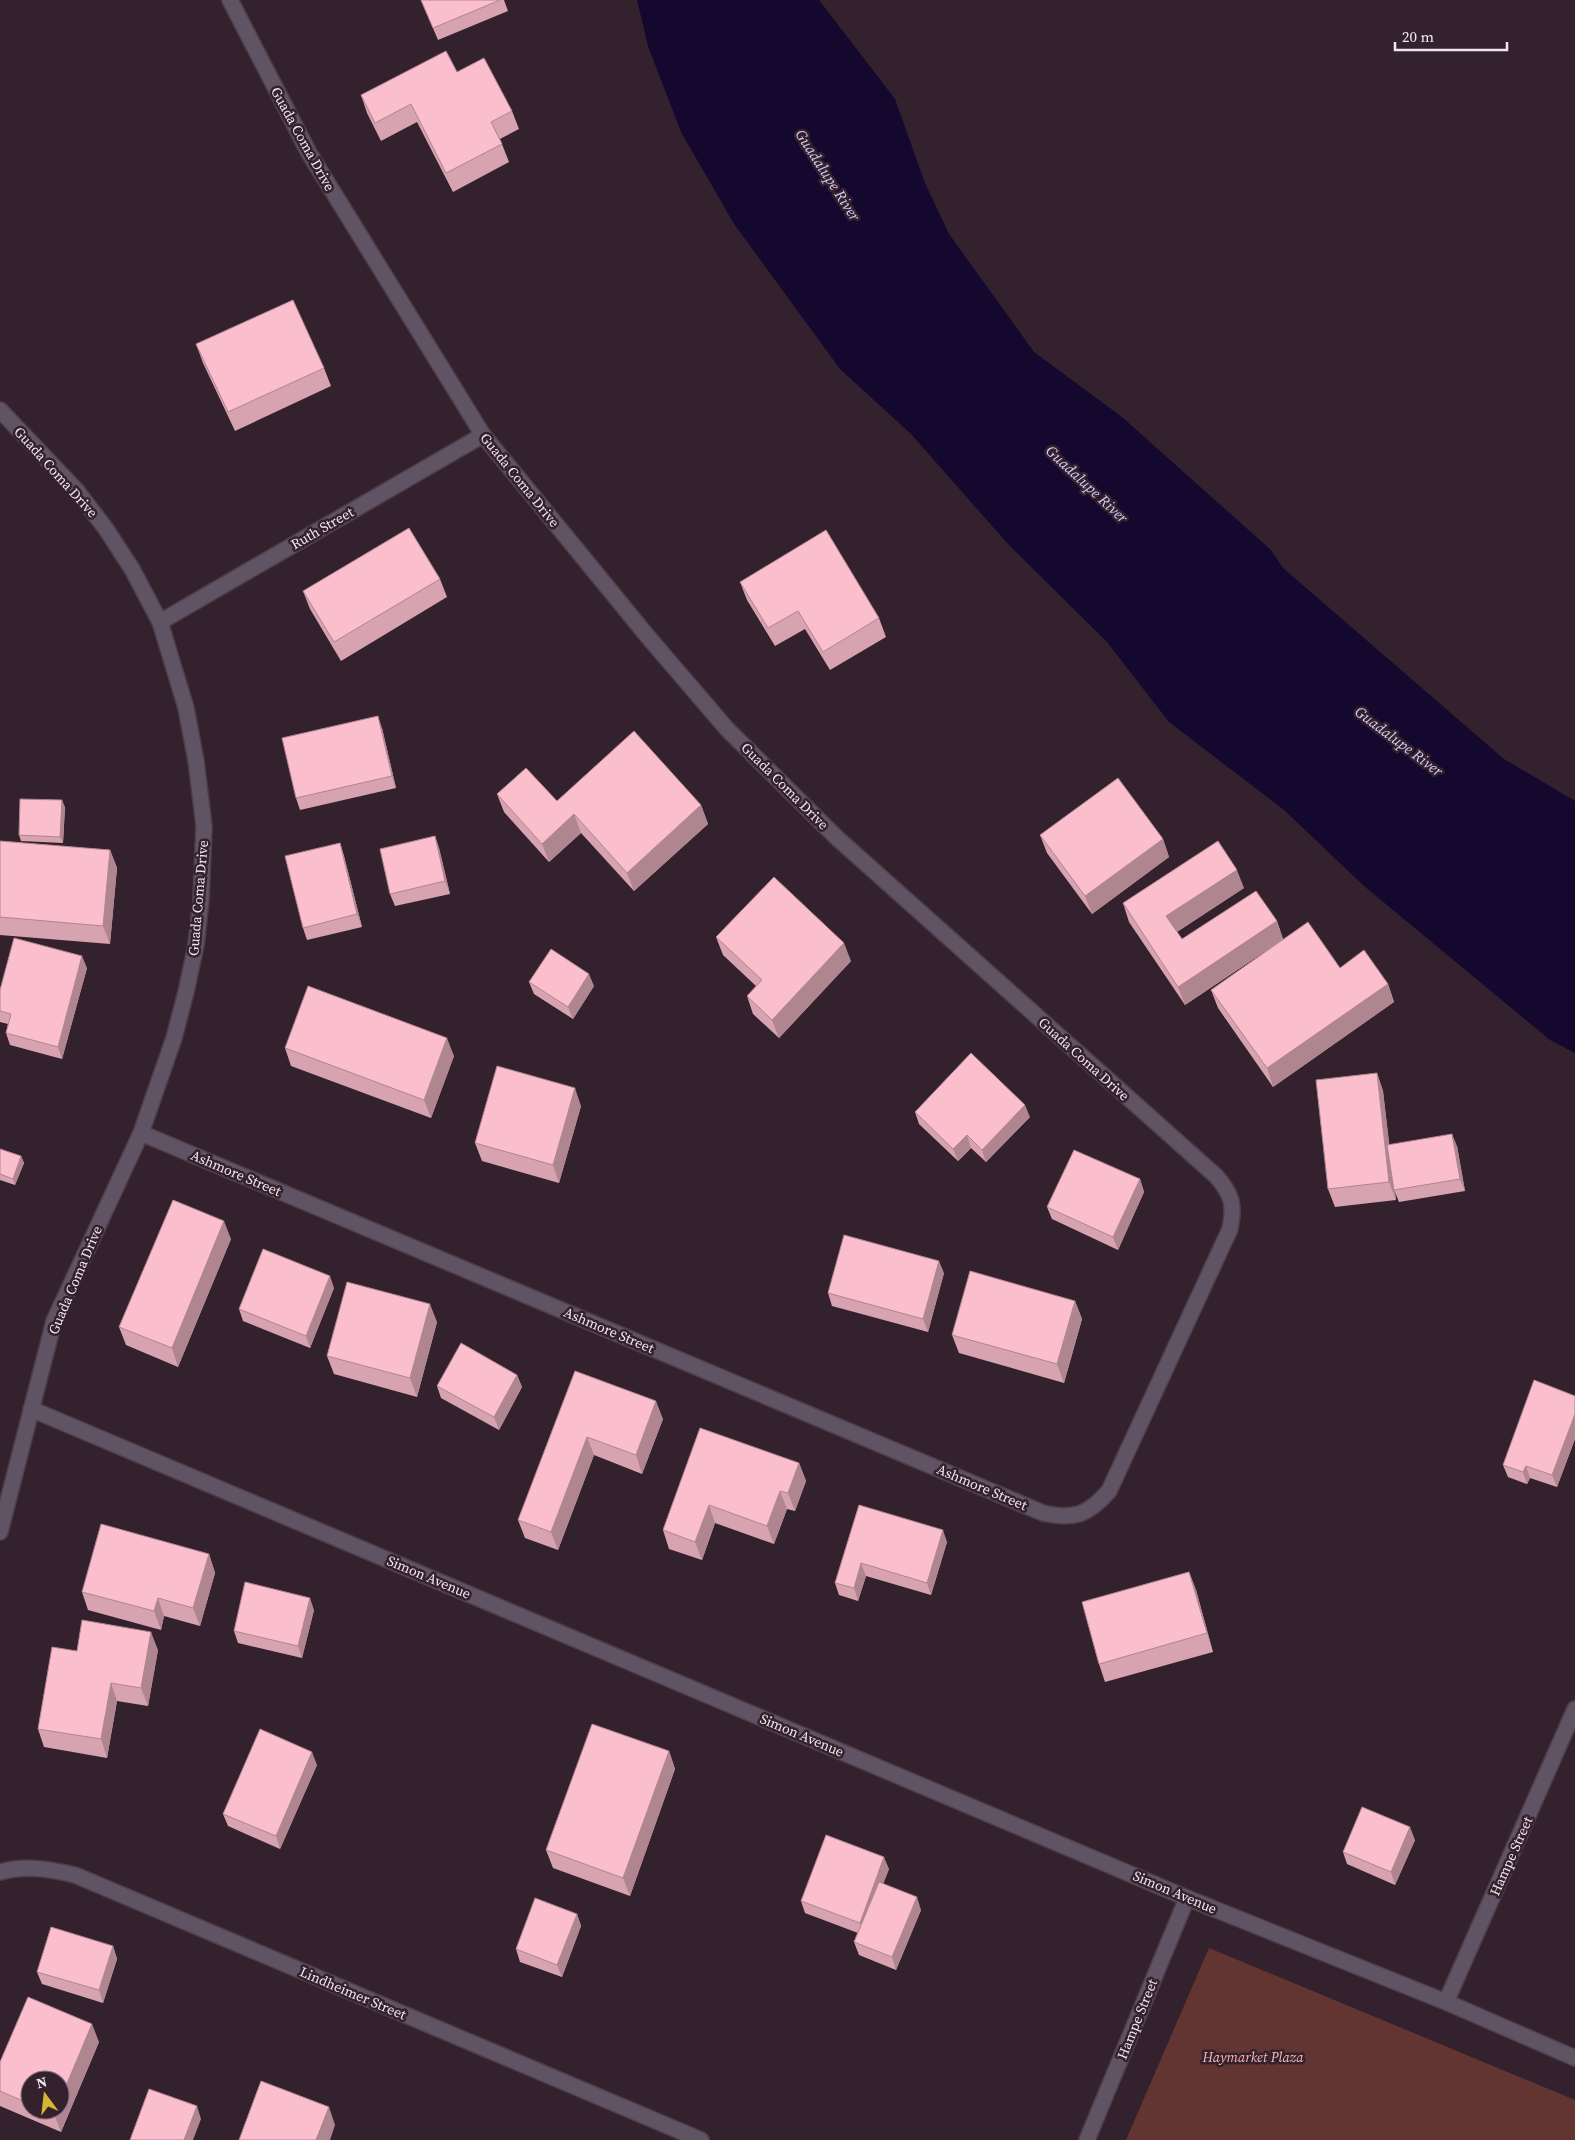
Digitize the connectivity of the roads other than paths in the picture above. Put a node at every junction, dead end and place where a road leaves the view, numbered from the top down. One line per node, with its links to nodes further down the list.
1 (230, 0): 3 (street, Guada Coma Drive)
2 (0, 410): 4 (street, Guada Coma Drive)
3 (483, 435): 4 (street, Ruth Street); 7 (street, Guada Coma Drive)
4 (160, 622): 5 (street, Guada Coma Drive)
5 (141, 1133): 6 (street, Guada Coma Drive); 7 (street, Ashmore Street)
6 (31, 1409): 8 (street, Guada Coma Drive); 11 (street, Simon Avenue)
7 (1080, 1515)
8 (0, 1532)
9 (1575, 1709): 12 (street, Hampe Street)
10 (0, 1872): 14 (street, Lindheimer Street)
11 (1187, 1898): 12 (street, Simon Avenue); 15 (street, Hampe Street)
12 (1446, 2002): 13 (street, Simon Avenue)
13 (1575, 2058)
14 (700, 2140)
15 (1086, 2140)

